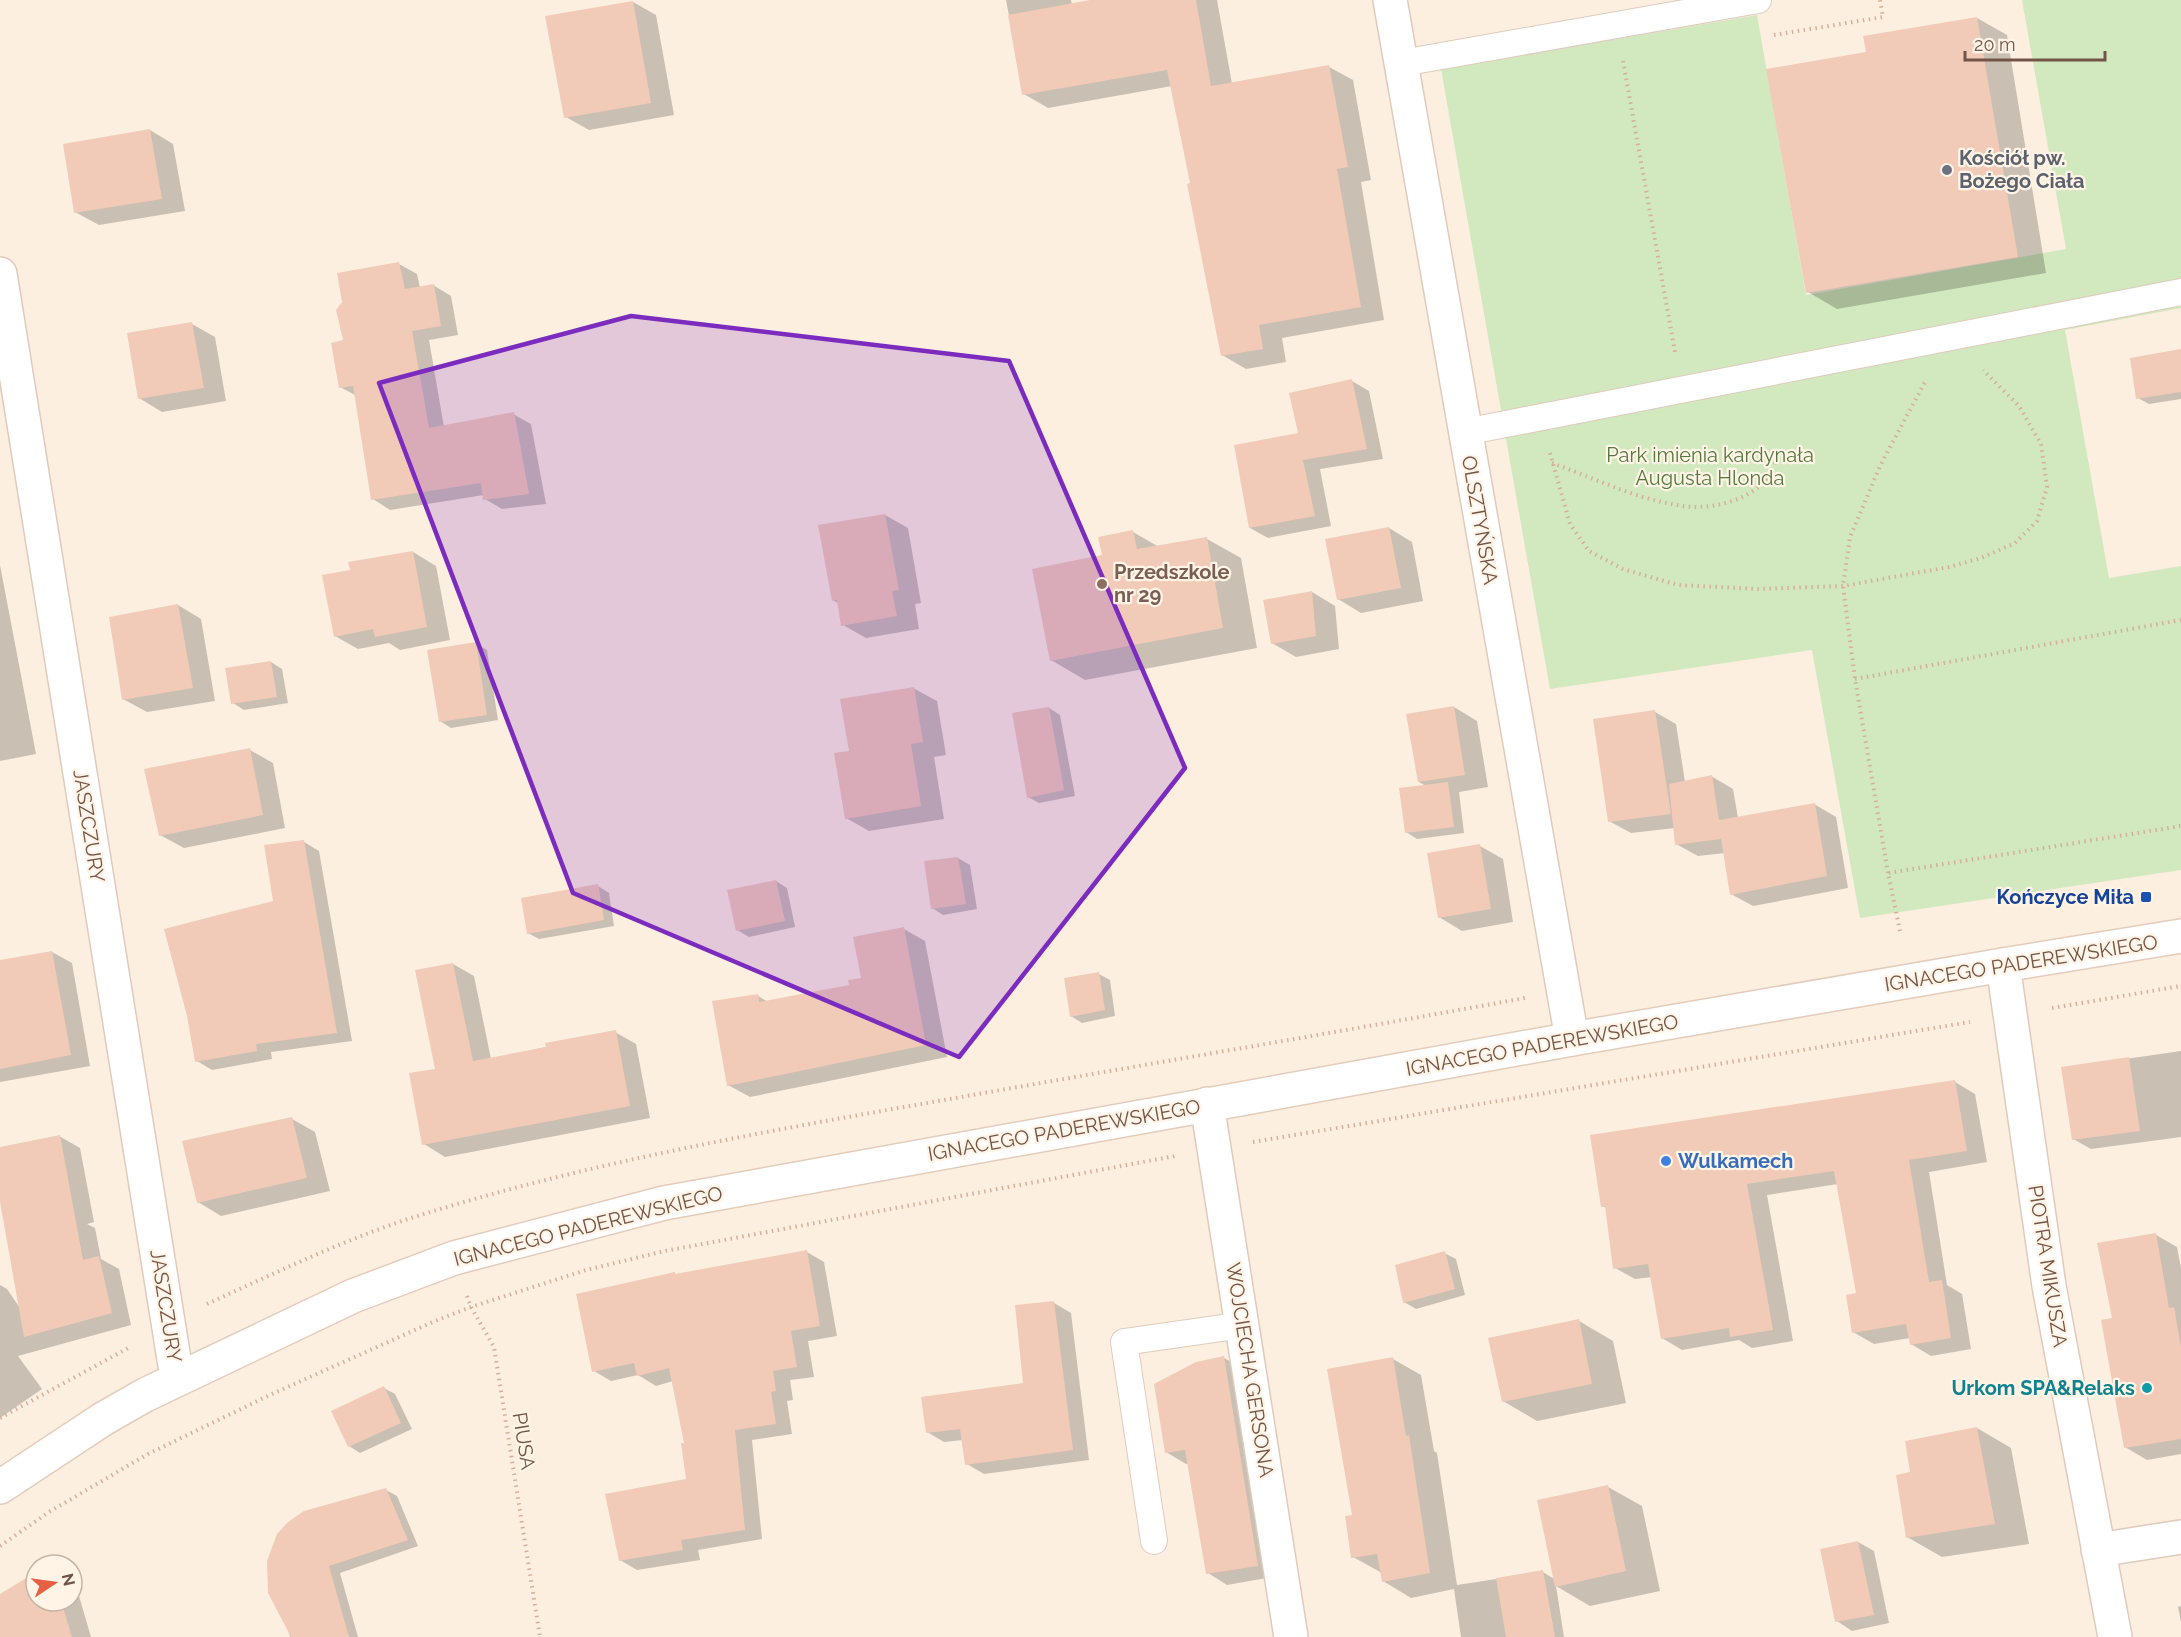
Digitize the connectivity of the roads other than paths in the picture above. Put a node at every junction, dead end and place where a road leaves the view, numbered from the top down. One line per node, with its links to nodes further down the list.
1 (1390, 0): 3 (street, OLSZTYŃSKA)
2 (1758, 0): 3 (lane)
3 (1402, 63): 6 (street, OLSZTYŃSKA)
4 (0, 274): 12 (street, JASZCZURY)
5 (2181, 292): 6 (lane)
6 (1465, 432): 9 (street, OLSZTYŃSKA)
7 (2181, 936): 8 (street, IGNACEGO PADEREWSKIEGO)
8 (2003, 965): 9 (street, IGNACEGO PADEREWSKIEGO); 16 (street, PIOTRA MIKUSZA)
9 (1572, 1039): 10 (street, IGNACEGO PADEREWSKIEGO)
10 (1208, 1104): 11 (street, WOJCIECHA GERSONA); 12 (street, IGNACEGO PADEREWSKIEGO)
11 (1243, 1325): 15 (lane); 17 (street, WOJCIECHA GERSONA)
12 (177, 1378): 13 (street, IGNACEGO PADEREWSKIEGO)
13 (0, 1487)
14 (2181, 1537): 16 (street)
15 (1154, 1541)
16 (2098, 1550): 18 (street, PIOTRA MIKUSZA)
17 (1292, 1637)
18 (2115, 1637)

